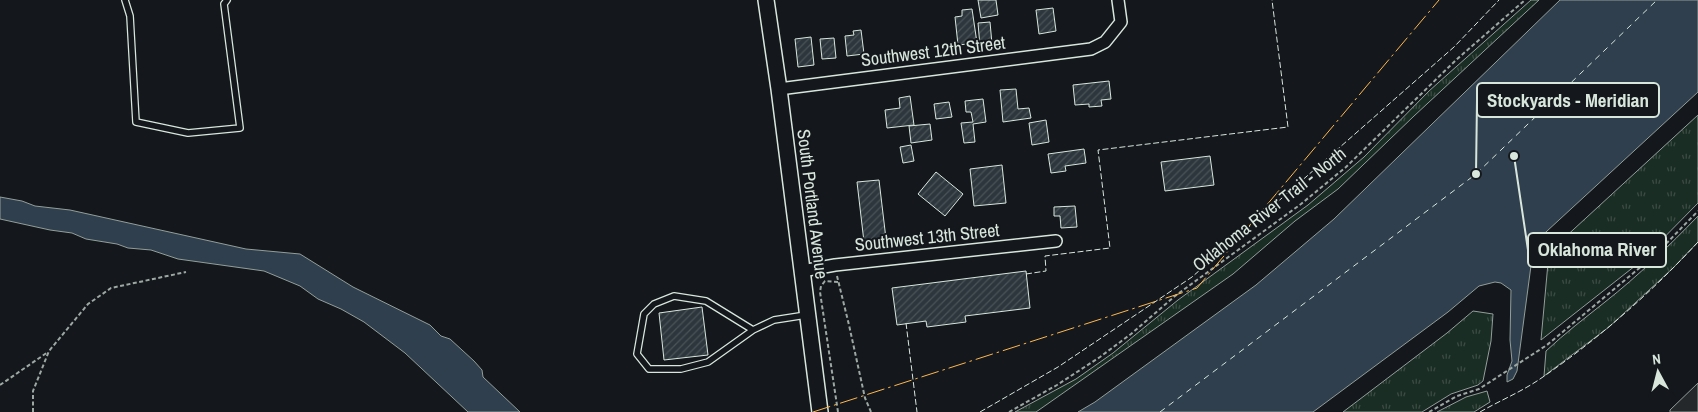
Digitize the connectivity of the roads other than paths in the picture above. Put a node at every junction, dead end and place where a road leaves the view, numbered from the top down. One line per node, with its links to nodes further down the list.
1 (125, 0): 2 (lane)
2 (227, 0)
3 (766, 0): 5 (main road, South Portland Avenue)
4 (1118, 0): 5 (street, Southwest 12th Street)
5 (779, 89): 7 (main road, South Portland Avenue)
6 (1056, 240): 7 (street, Southwest 13th Street)
7 (802, 271): 8 (main road, South Portland Avenue)
8 (808, 315): 9 (lane); 10 (main road, South Portland Avenue)
9 (753, 330): 9 (lane)
10 (820, 412)

